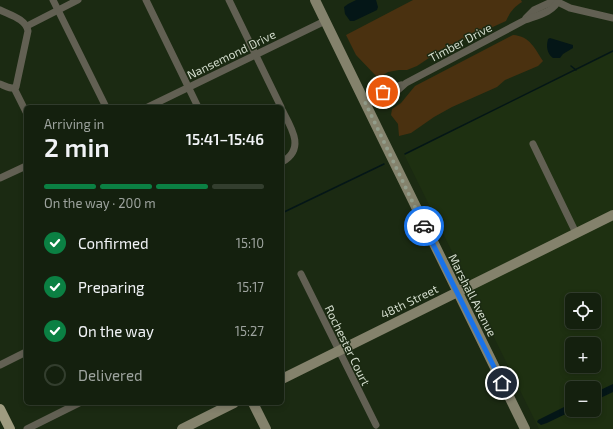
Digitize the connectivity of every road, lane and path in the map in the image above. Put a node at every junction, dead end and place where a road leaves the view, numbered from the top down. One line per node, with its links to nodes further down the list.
1 (53, 0): 8 (street)
2 (78, 0): 8 (street)
3 (146, 0): 14 (street)
4 (229, 0): 12 (street)
5 (314, 0): 10 (street, Marshall Avenue)
6 (558, 1): 9 (street); 16 (street, Timber Drive)
7 (0, 10): 11 (street)
8 (58, 10): 11 (street); 17 (street)
9 (613, 18)
10 (325, 20): 12 (street, Nansemond Drive); 16 (street, Marshall Avenue)
11 (27, 26): 15 (street)
12 (255, 55): 14 (street, Nansemond Drive); 20 (street)
13 (0, 84): 15 (street)
14 (188, 87): 18 (street, Nansemond Drive); 19 (street)
15 (14, 88): 21 (street)
16 (365, 102): 30 (street, Marshall Avenue)
17 (105, 105)
18 (152, 105)
19 (197, 105)
20 (280, 105)
21 (24, 108)
22 (284, 114): 24 (street)
23 (533, 144): 28 (street)
24 (284, 161)
25 (24, 167): 26 (street)
26 (0, 178)
27 (613, 215): 28 (street, 48th Street)
28 (576, 233): 30 (street, 48th Street)
29 (301, 274): 31 (street, Rochester Court)
30 (458, 292): 31 (street, 48th Street); 44 (street, Marshall Avenue)
31 (339, 351): 34 (street, 48th Street); 39 (street, Rochester Court)
32 (24, 353): 33 (street)
33 (0, 365)
34 (284, 378)
35 (75, 405): 41 (street)
36 (230, 405): 42 (street)
37 (254, 405): 43 (street)
38 (0, 409): 40 (main road)
39 (376, 425)
40 (10, 429)
41 (27, 429)
42 (182, 429)
43 (266, 429)
44 (525, 429)

